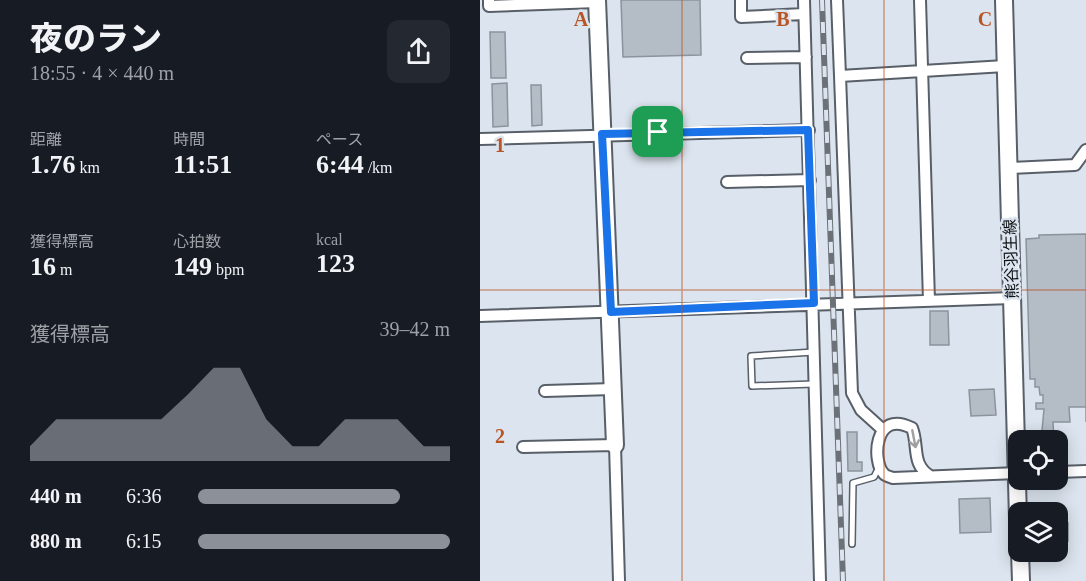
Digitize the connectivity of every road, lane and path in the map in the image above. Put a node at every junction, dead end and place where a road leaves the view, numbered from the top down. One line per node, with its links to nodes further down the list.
1 (489, 0): 7 (street)
2 (741, 0): 8 (street)
3 (804, 0): 8 (street)
4 (837, 0): 13 (street)
5 (920, 0): 12 (street)
6 (1004, 0): 11 (main road, 熊谷羽生線)
7 (597, 1): 15 (main road)
8 (804, 14): 9 (street)
9 (806, 57): 10 (street); 14 (street)
10 (747, 58)
11 (1005, 66): 12 (street); 18 (main road, 熊谷羽生線)
12 (923, 71): 13 (street); 22 (street)
13 (840, 76): 23 (street)
14 (808, 130): 15 (street); 19 (street)
15 (602, 134): 16 (street); 25 (main road)
16 (480, 139)
17 (1086, 150): 18 (street)
18 (1009, 168): 21 (main road, 熊谷羽生線)
19 (810, 180): 20 (street); 24 (street)
20 (727, 182)
21 (1012, 298): 22 (street); 32 (main road, 熊谷羽生線)
22 (929, 301): 23 (street)
23 (848, 302): 24 (street); 31 (street)
24 (814, 303): 25 (street); 27 (street)
25 (611, 312): 26 (street); 29 (main road)
26 (480, 316)
27 (816, 352): 28 (street); 28 (lane)
28 (816, 384): 43 (street)
29 (613, 389): 30 (street); 33 (main road)
30 (545, 392)
31 (882, 429): 35 (street); 39 (street, one-way to 39)
32 (1017, 430)
33 (615, 445): 34 (street); 42 (street)
34 (524, 447)
35 (879, 465): 39 (street); 40 (lane)
36 (1086, 471): 37 (street)
37 (1068, 472)
38 (1008, 473): 39 (street)
39 (930, 476)
40 (852, 544)
41 (1020, 562): 44 (main road)
42 (619, 581)
43 (820, 581)
44 (1021, 581)

